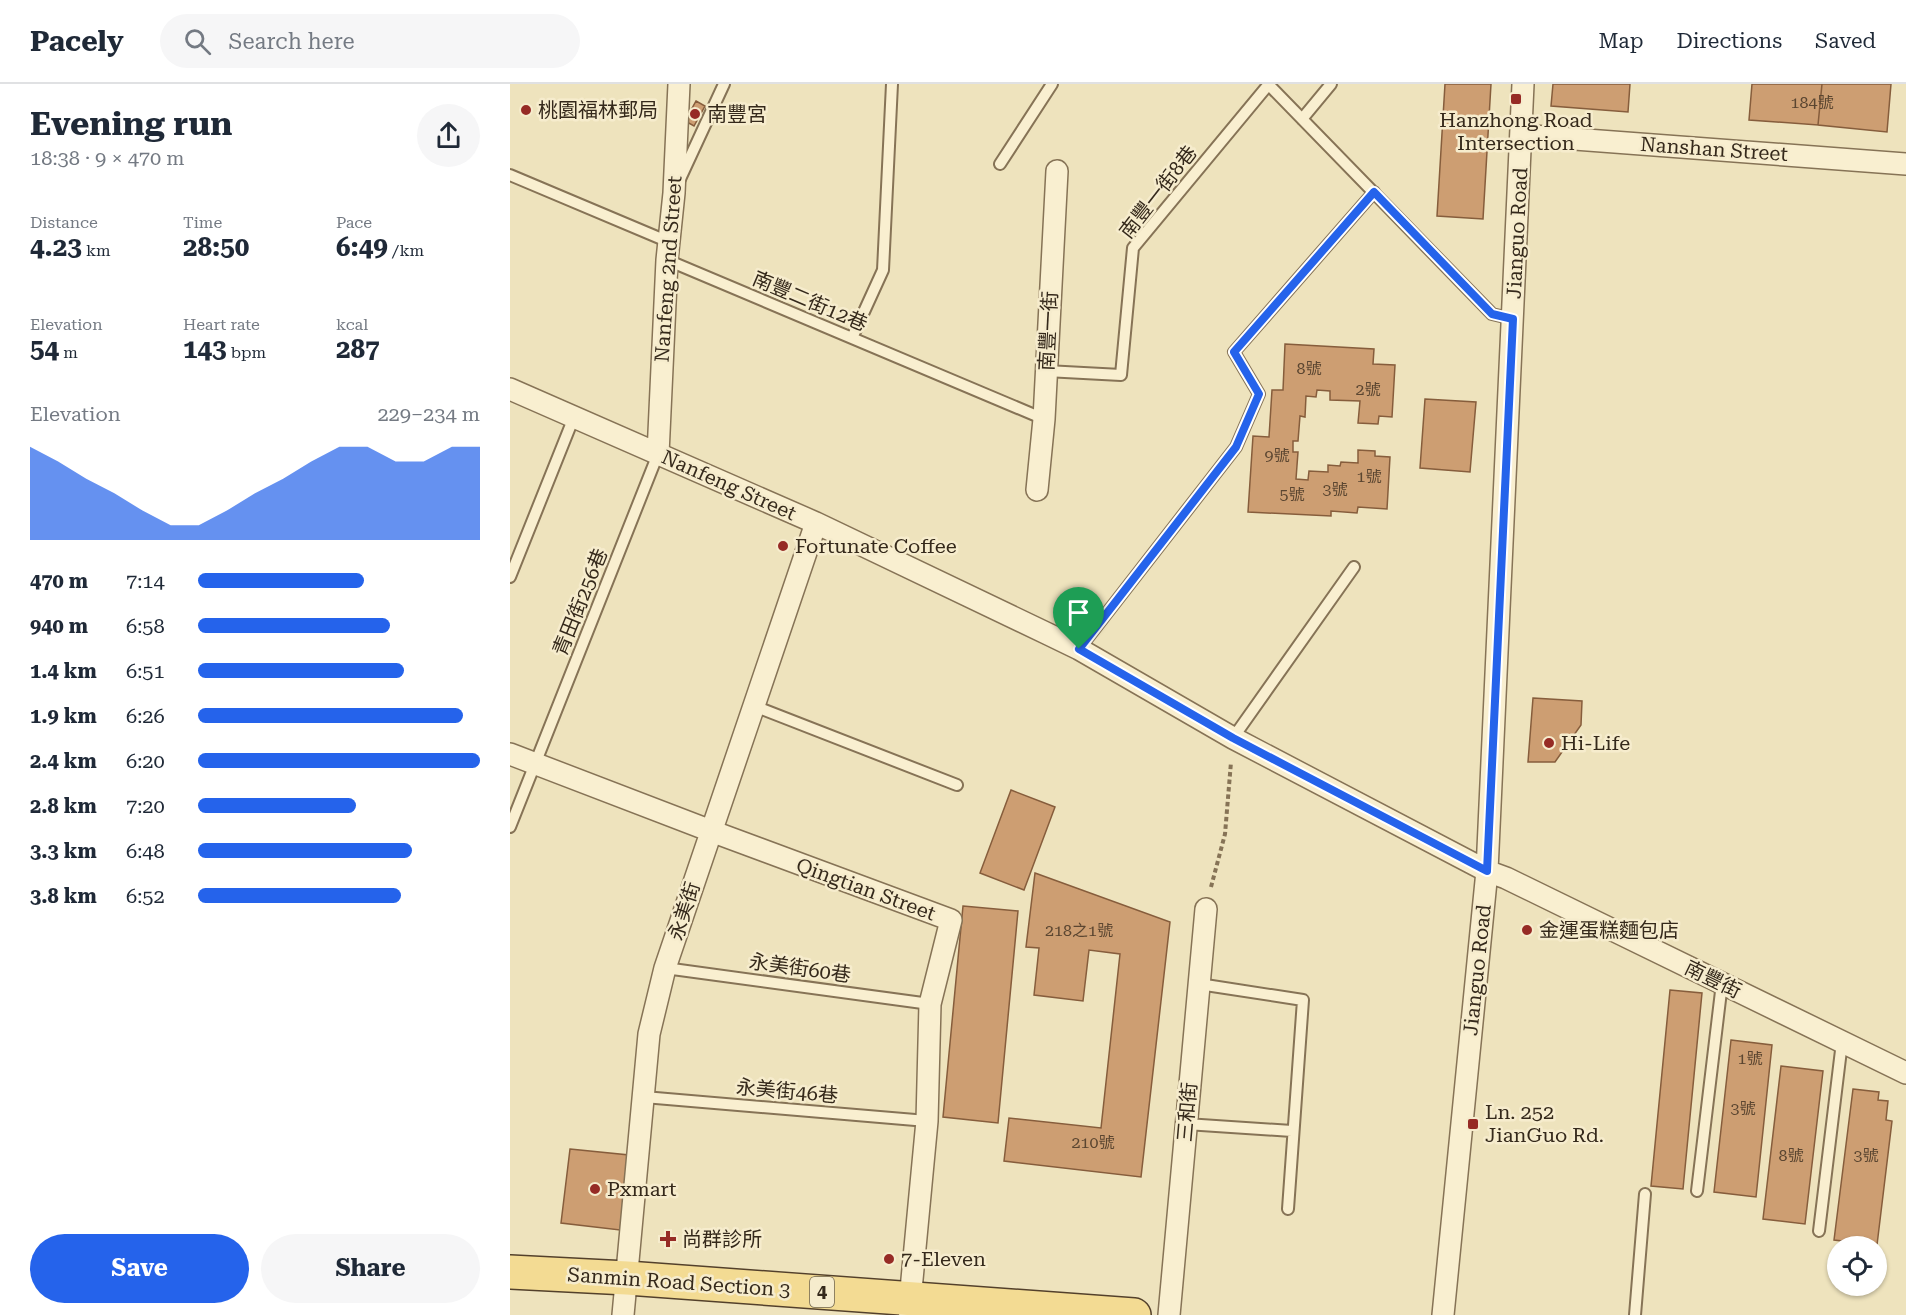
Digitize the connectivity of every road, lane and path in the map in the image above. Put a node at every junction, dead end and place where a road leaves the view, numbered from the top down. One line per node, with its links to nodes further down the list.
1 (679, 84): 15 (street, Nanfeng 2nd Street)
2 (724, 84): 15 (lane)
3 (892, 84): 18 (lane)
4 (1052, 84): 10 (lane)
5 (1269, 84): 8 (lane); 19 (lane, 南豐一街8巷)
6 (1331, 84): 8 (lane)
7 (1523, 84): 9 (street, Jianguo Road)
8 (1302, 119): 14 (lane)
9 (1521, 135): 11 (street, Nanshan Street); 17 (street, Jianguo Road)
10 (1000, 164)
11 (1906, 164)
12 (1057, 171): 19 (street, 南豐一街)
13 (510, 175): 16 (lane, 南豐二街12巷)
14 (1374, 192): 17 (lane); 28 (lane)
15 (674, 193): 16 (street, Nanfeng 2nd Street)
16 (668, 251): 18 (lane, 南豐二街12巷); 23 (street, Nanfeng 2nd Street)
17 (1513, 319): 36 (street, Jianguo Road)
18 (852, 338): 22 (lane, 南豐二街12巷)
19 (1046, 371): 22 (street, 南豐一街)
20 (510, 389): 21 (street, Nanfeng Street)
21 (574, 417): 23 (street, Nanfeng Street); 27 (lane)
22 (1044, 418): 24 (street, 南豐一街)
23 (658, 454): 25 (street, Nanfeng Street); 32 (lane, 青田街256巷)
24 (1037, 490)
25 (816, 524): 28 (street, Nanfeng Street); 29 (street, 永美街)
26 (1354, 567): 30 (lane)
27 (510, 577)
28 (1079, 649): 30 (street, Nanfeng Street)
29 (754, 706): 33 (lane); 35 (street, 永美街)
30 (1233, 738): 36 (street, Nanfeng Street); 37 (path)
31 (510, 754): 32 (street, Qingtian Street)
32 (535, 764): 34 (lane, 青田街256巷); 35 (street, Qingtian Street)
33 (957, 785)
34 (510, 827)
35 (711, 831): 38 (street, 永美街); 41 (street, Qingtian Street)
36 (1487, 871): 39 (street, 南豐街); 58 (street, Jianguo Road)
37 (1206, 909): 40 (street, 三和街)
38 (665, 968): 41 (lane, 永美街60巷); 44 (street, 永美街)
39 (1722, 983): 42 (street, 南豐街); 48 (lane)
40 (1199, 984): 46 (street, 三和街); 47 (lane)
41 (930, 1004): 45 (street, Qingtian Street)
42 (1842, 1042): 43 (street, 南豐街); 51 (lane)
43 (1906, 1073)
44 (644, 1097): 45 (lane, 永美街46巷); 53 (street, 永美街)
45 (927, 1121): 54 (street, Qingtian Street)
46 (1186, 1124): 47 (lane); 57 (street, 三和街)
47 (1292, 1131): 50 (lane)
48 (1698, 1191)
49 (1645, 1194): 59 (lane)
50 (1288, 1209)
51 (1819, 1231)
52 (510, 1272): 53 (main road, Sanmin Road Section 3 / 4)
53 (627, 1278): 54 (main road, Sanmin Road Section 3 / 4); 55 (street, 永美街)
54 (910, 1306): 56 (main road, Sanmin Road Section 3 / 4)
55 (623, 1315)
56 (1134, 1315)
57 (1169, 1315)
58 (1443, 1315)
59 (1635, 1315)

